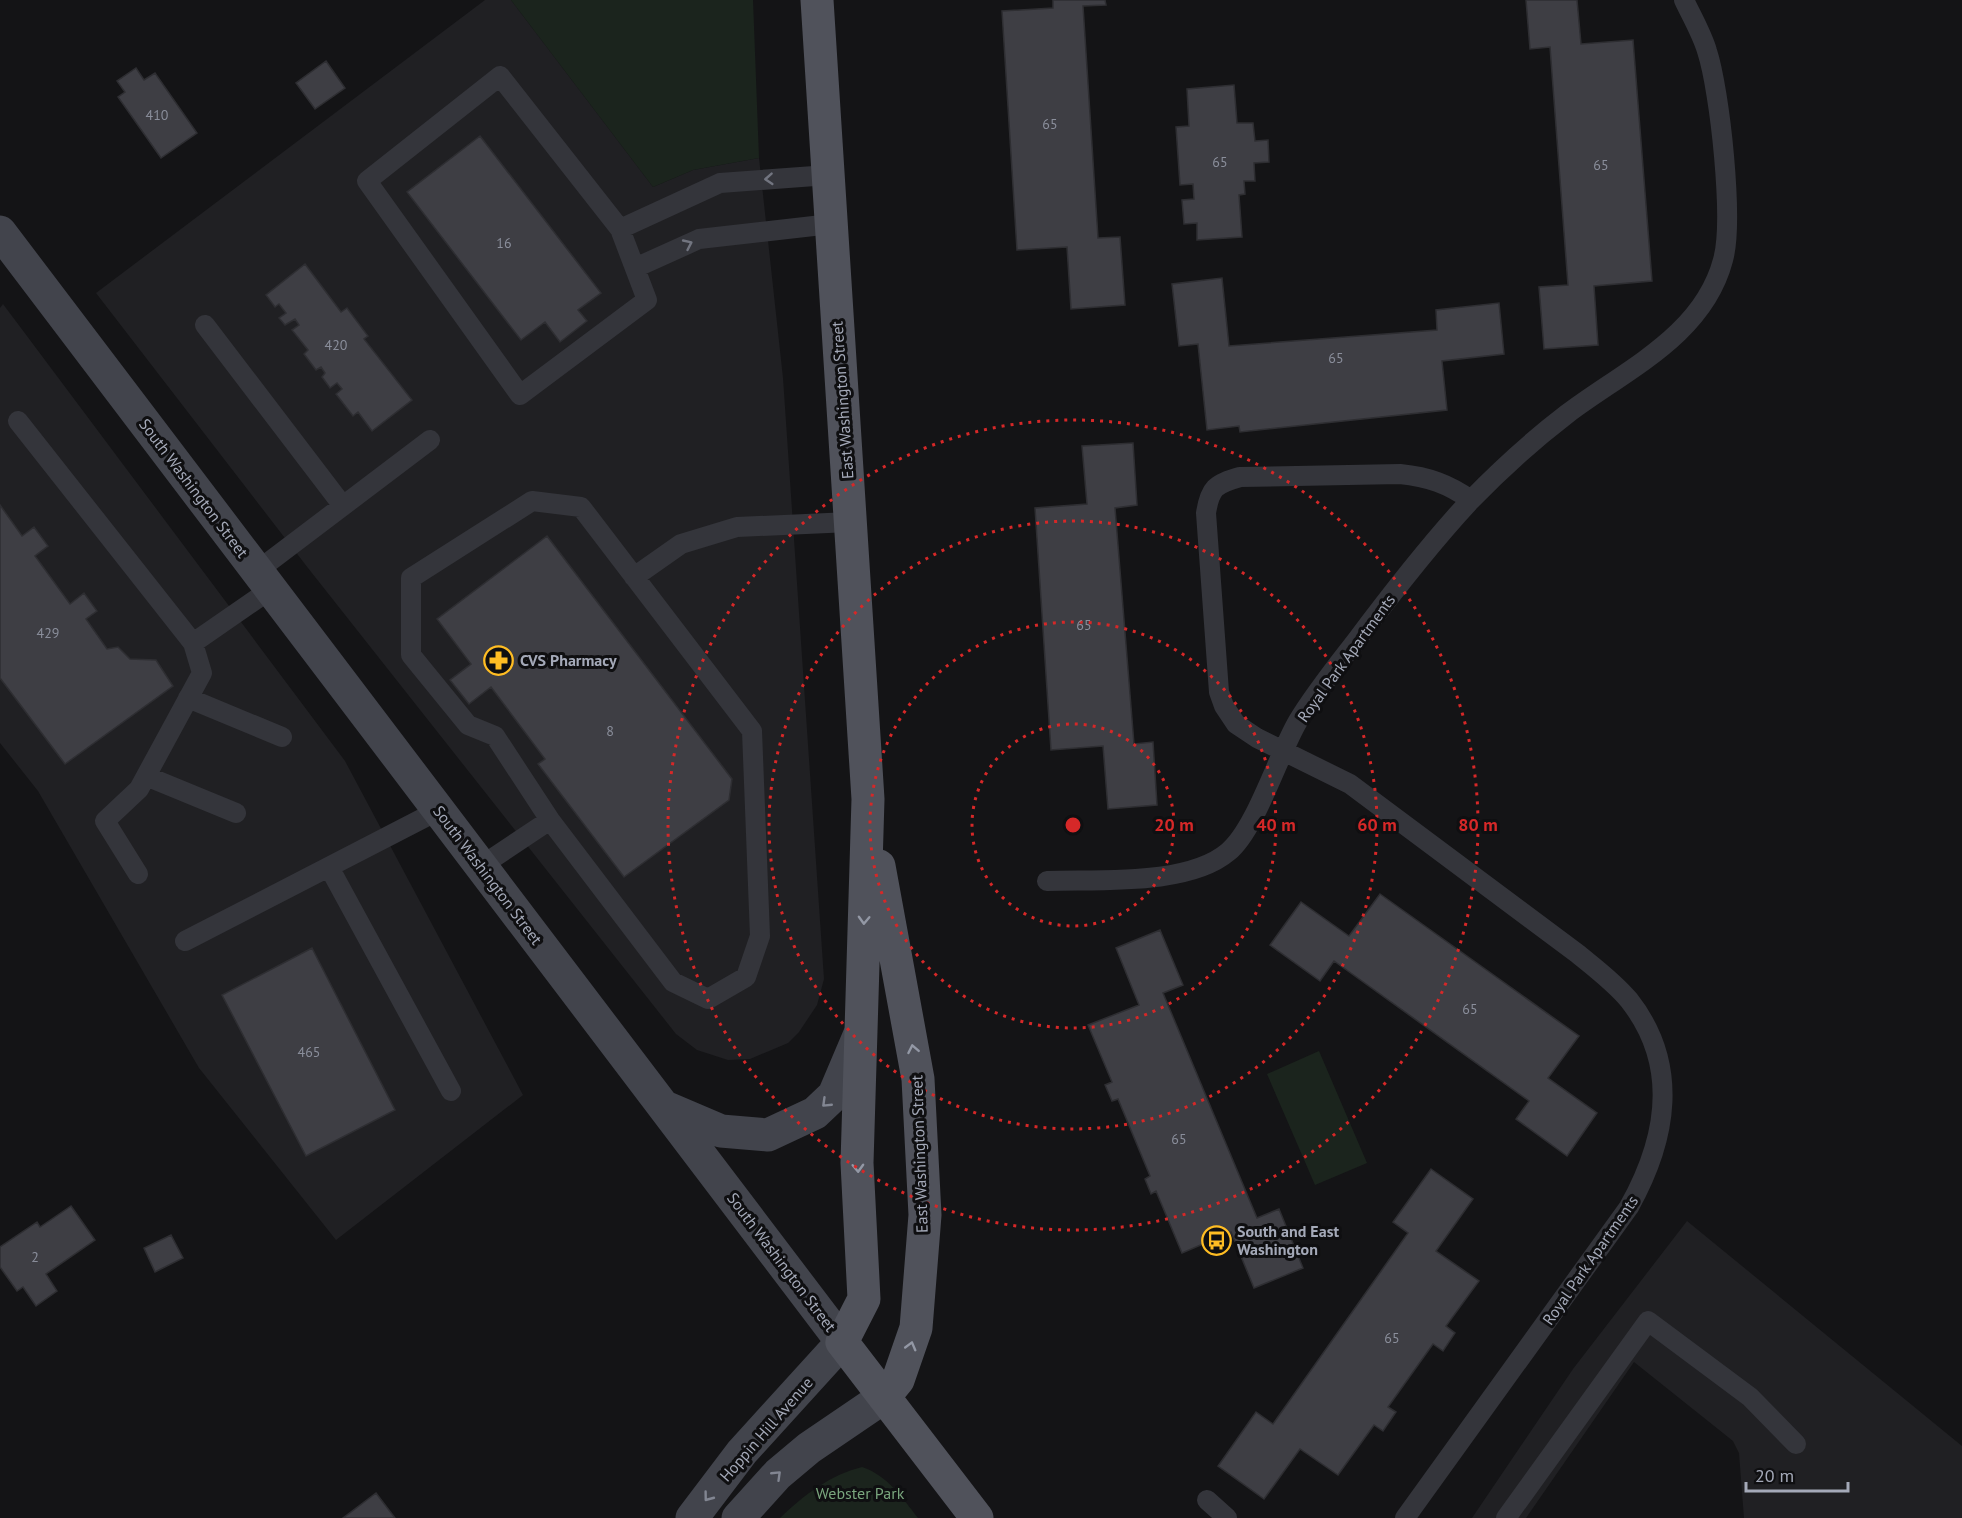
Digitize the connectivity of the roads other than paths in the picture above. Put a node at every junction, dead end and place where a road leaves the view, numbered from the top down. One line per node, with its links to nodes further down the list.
1 (817, 0): 3 (main road, East Washington Street)
2 (1684, 0): 11 (lane, Royal Park Apartments)
3 (828, 175): 4 (main road, East Washington Street); 5 (lane, one-way to 5)
4 (831, 224): 7 (lane, one-way to 4); 13 (main road, East Washington Street)
5 (620, 229): 7 (lane); 7 (lane)
6 (0, 232): 15 (main road, South Washington Street)
7 (635, 268)
8 (205, 325): 12 (lane)
9 (18, 421): 16 (lane)
10 (430, 440): 12 (lane)
11 (1471, 500): 19 (lane, Royal Park Apartments); 19 (lane)
12 (343, 506): 15 (lane)
13 (850, 522): 14 (lane); 21 (main road, East Washington Street)
14 (634, 577): 24 (lane); 24 (lane)
15 (264, 580): 16 (lane); 22 (main road, South Washington Street)
16 (193, 643): 17 (lane)
17 (188, 698): 18 (lane); 20 (lane)
18 (282, 737)
19 (1283, 751): 28 (lane); 41 (lane, Royal Park Apartments)
20 (146, 776): 23 (lane); 27 (lane)
21 (868, 799): 30 (main road, East Washington Street, one-way to 30); 34 (main road, East Washington Street, one-way to 21)
22 (439, 810): 25 (main road, South Washington Street); 26 (lane)
23 (236, 813)
24 (550, 820): 25 (lane)
25 (481, 866): 32 (main road, South Washington Street)
26 (329, 867): 29 (lane); 31 (lane)
27 (138, 874)
28 (1047, 881)
29 (185, 941)
30 (860, 1032): 32 (main road, one-way to 32); 33 (main road, East Washington Street, one-way to 33)
31 (451, 1091)
32 (663, 1106): 33 (main road, South Washington Street)
33 (842, 1342): 34 (main road, South Washington Street); 37 (main road, Hoppin Hill Avenue, one-way to 37)
34 (884, 1397): 38 (main road, one-way to 34); 39 (main road, South Washington Street)
35 (1796, 1444): 42 (lane)
36 (1207, 1500): 40 (lane)
37 (692, 1518)
38 (738, 1518)
39 (977, 1518)
40 (1227, 1518)
41 (1405, 1518)
42 (1506, 1518)

